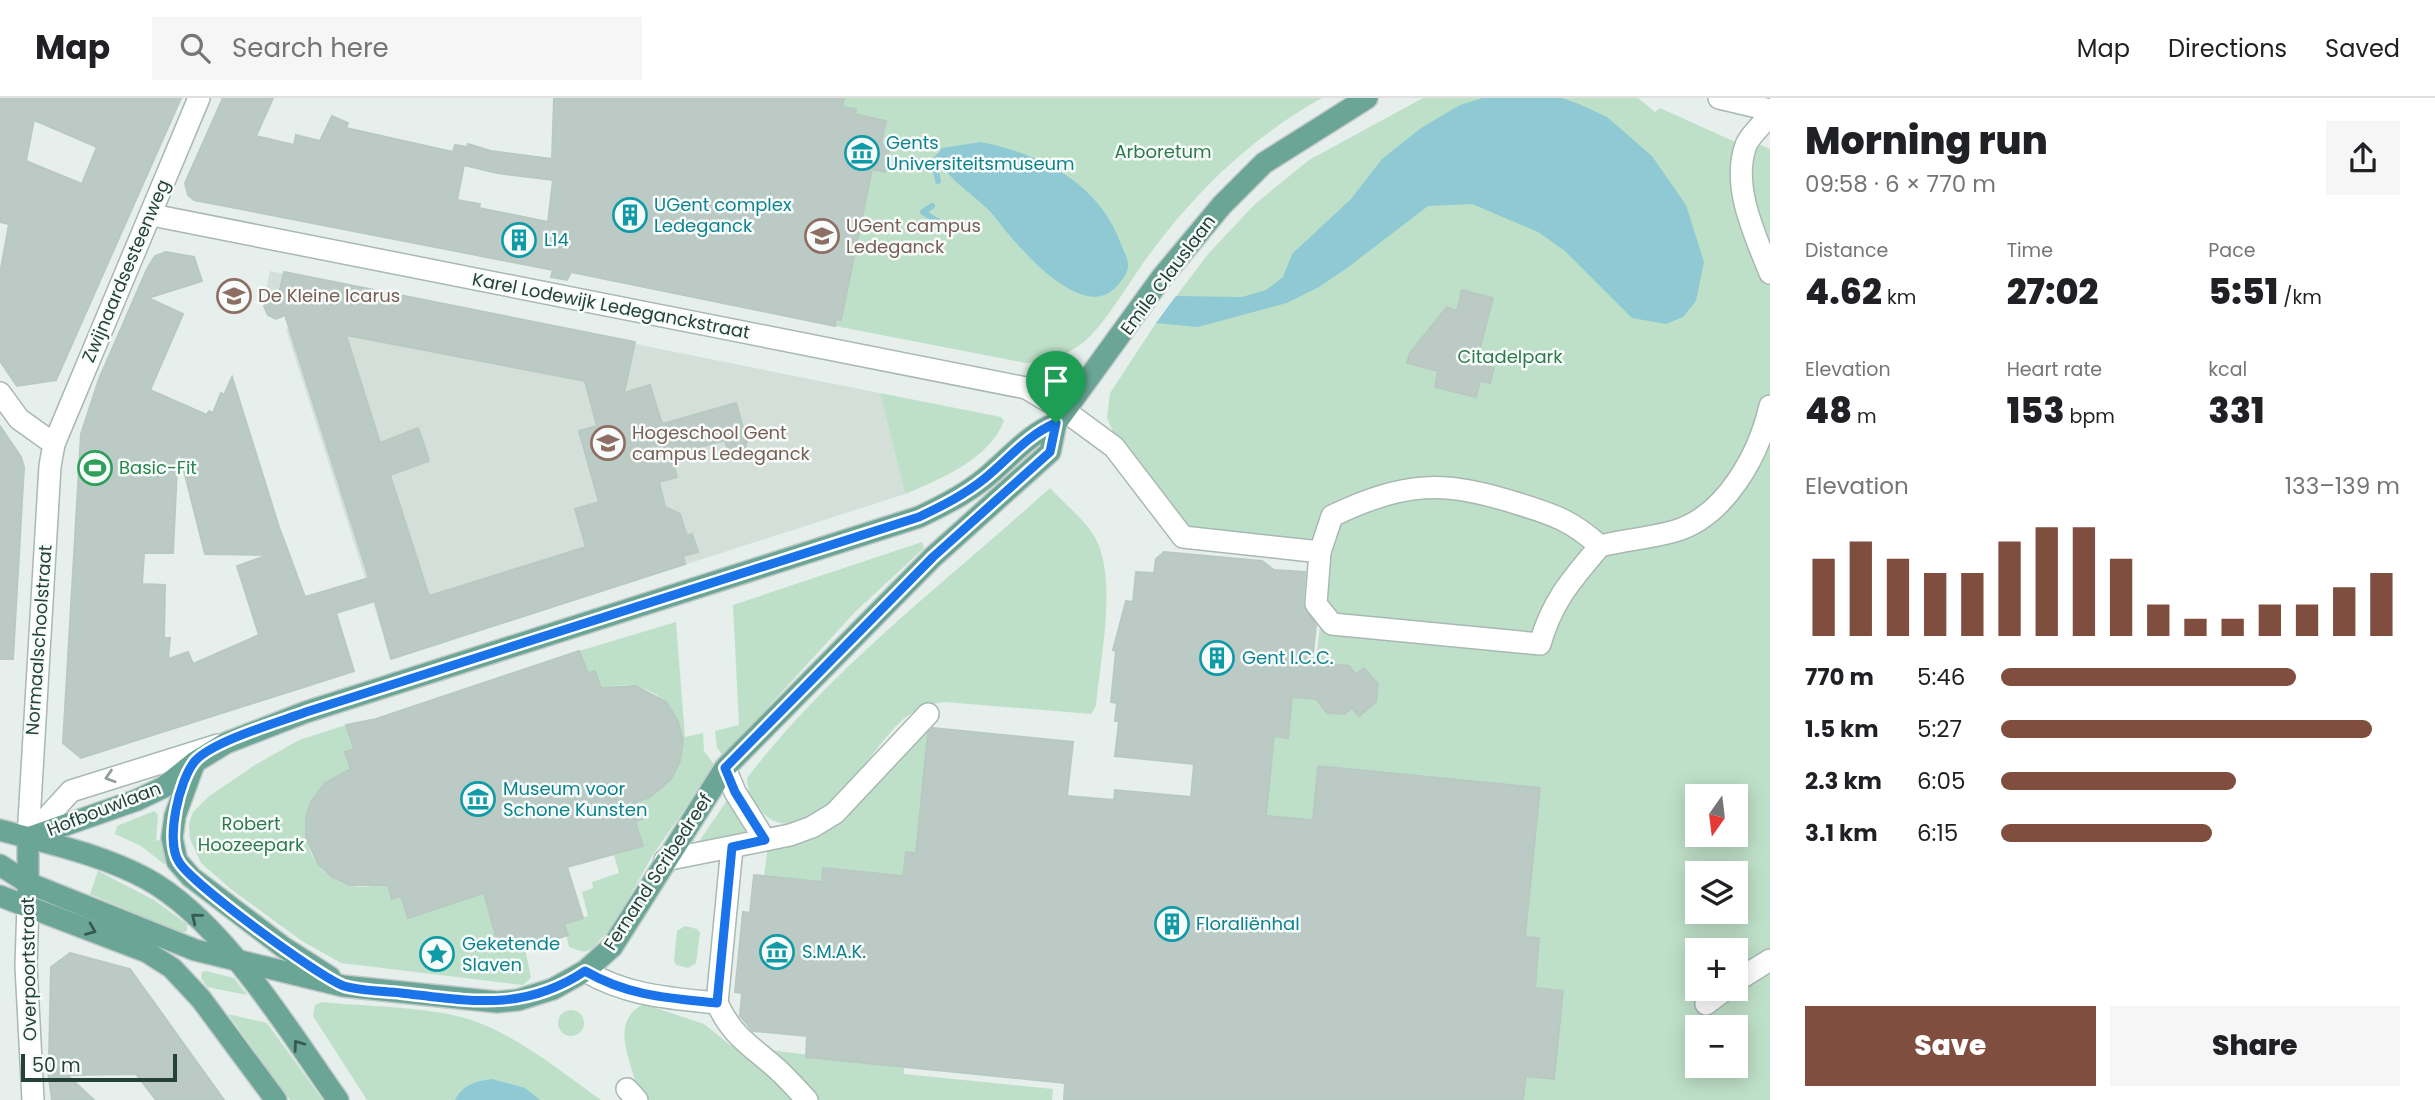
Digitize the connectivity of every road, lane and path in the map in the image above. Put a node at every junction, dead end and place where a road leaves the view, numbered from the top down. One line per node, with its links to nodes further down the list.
1 (199, 98): 7 (street, Zwijnaardsesteenweg)
2 (1367, 98): 11 (main road, Emile Clauslaan)
3 (1718, 98): 5 (street)
4 (1747, 98): 5 (street)
5 (1770, 109)
6 (1770, 116): 8 (street)
7 (152, 215): 11 (street, Karel Lodewijk Ledeganckstraat); 12 (street, Zwijnaardsesteenweg)
8 (1770, 273)
9 (0, 393): 12 (street)
10 (1770, 406): 13 (street)
11 (1061, 417): 14 (street, Karel Lodewijk Ledeganckstraat); 16 (main road, Hofbouwlaan); 18 (main road, Fernand Scribedreef)
12 (54, 443): 22 (street, Normaalschoolstraat)
13 (1600, 546): 14 (street); 14 (street)
14 (1320, 552)
15 (928, 714): 20 (street)
16 (226, 743): 17 (main road, Hofbouwlaan); 22 (street, Hofbouwlaan, one-way to 22)
17 (195, 762): 22 (main road, Hofbouwlaan); 32 (main road)
18 (725, 768): 20 (street); 24 (main road, Fernand Scribedreef)
19 (0, 830): 22 (main road)
20 (765, 840): 21 (street)
21 (732, 847): 24 (street); 34 (street)
22 (28, 848): 23 (main road); 26 (main road, Overpoortstraat); 29 (main road, one-way to 22)
23 (0, 855)
24 (665, 860): 30 (main road, Fernand Scribedreef)
25 (0, 865): 26 (main road)
26 (28, 893): 27 (main road); 29 (main road, Fernand Scribedreef); 36 (street, Overpoortstraat); 37 (main road, one-way to 37)
27 (0, 895)
28 (1770, 960): 31 (street)
29 (238, 962): 32 (main road, Fernand Scribedreef); 38 (main road, one-way to 29)
30 (585, 971): 32 (main road, Fernand Scribedreef); 34 (street)
31 (1748, 974)
32 (343, 986)
33 (1710, 1001): 35 (street)
34 (717, 1003): 39 (street)
35 (1706, 1004)
36 (33, 1100)
37 (276, 1100)
38 (338, 1100)
39 (807, 1100)

